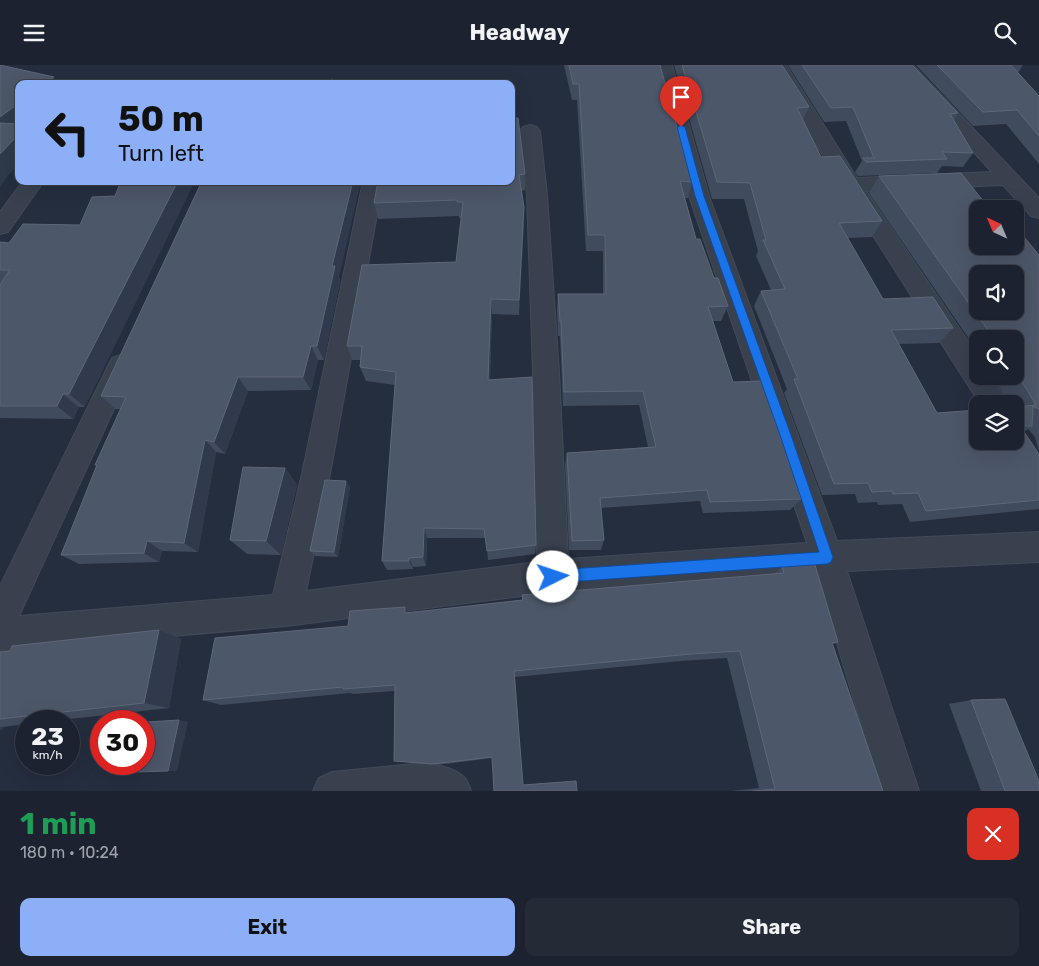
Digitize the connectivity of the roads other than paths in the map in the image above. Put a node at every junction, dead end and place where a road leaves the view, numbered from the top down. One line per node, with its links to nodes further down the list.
1 (663, 65): 14 (street)
2 (777, 65): 8 (street)
3 (902, 65): 5 (street)
4 (530, 131): 15 (street)
5 (1009, 177): 8 (street); 9 (street)
6 (31, 185): 10 (street)
7 (372, 185): 16 (street)
8 (851, 185): 12 (street)
9 (1039, 211)
10 (0, 227)
11 (132, 342): 17 (street)
12 (989, 395)
13 (1039, 547): 14 (street)
14 (827, 557): 15 (street); 21 (street)
15 (553, 577): 16 (street)
16 (286, 609): 18 (street)
17 (0, 621)
18 (0, 634)
19 (332, 791): 20 (street)
20 (452, 791)
21 (900, 791)

